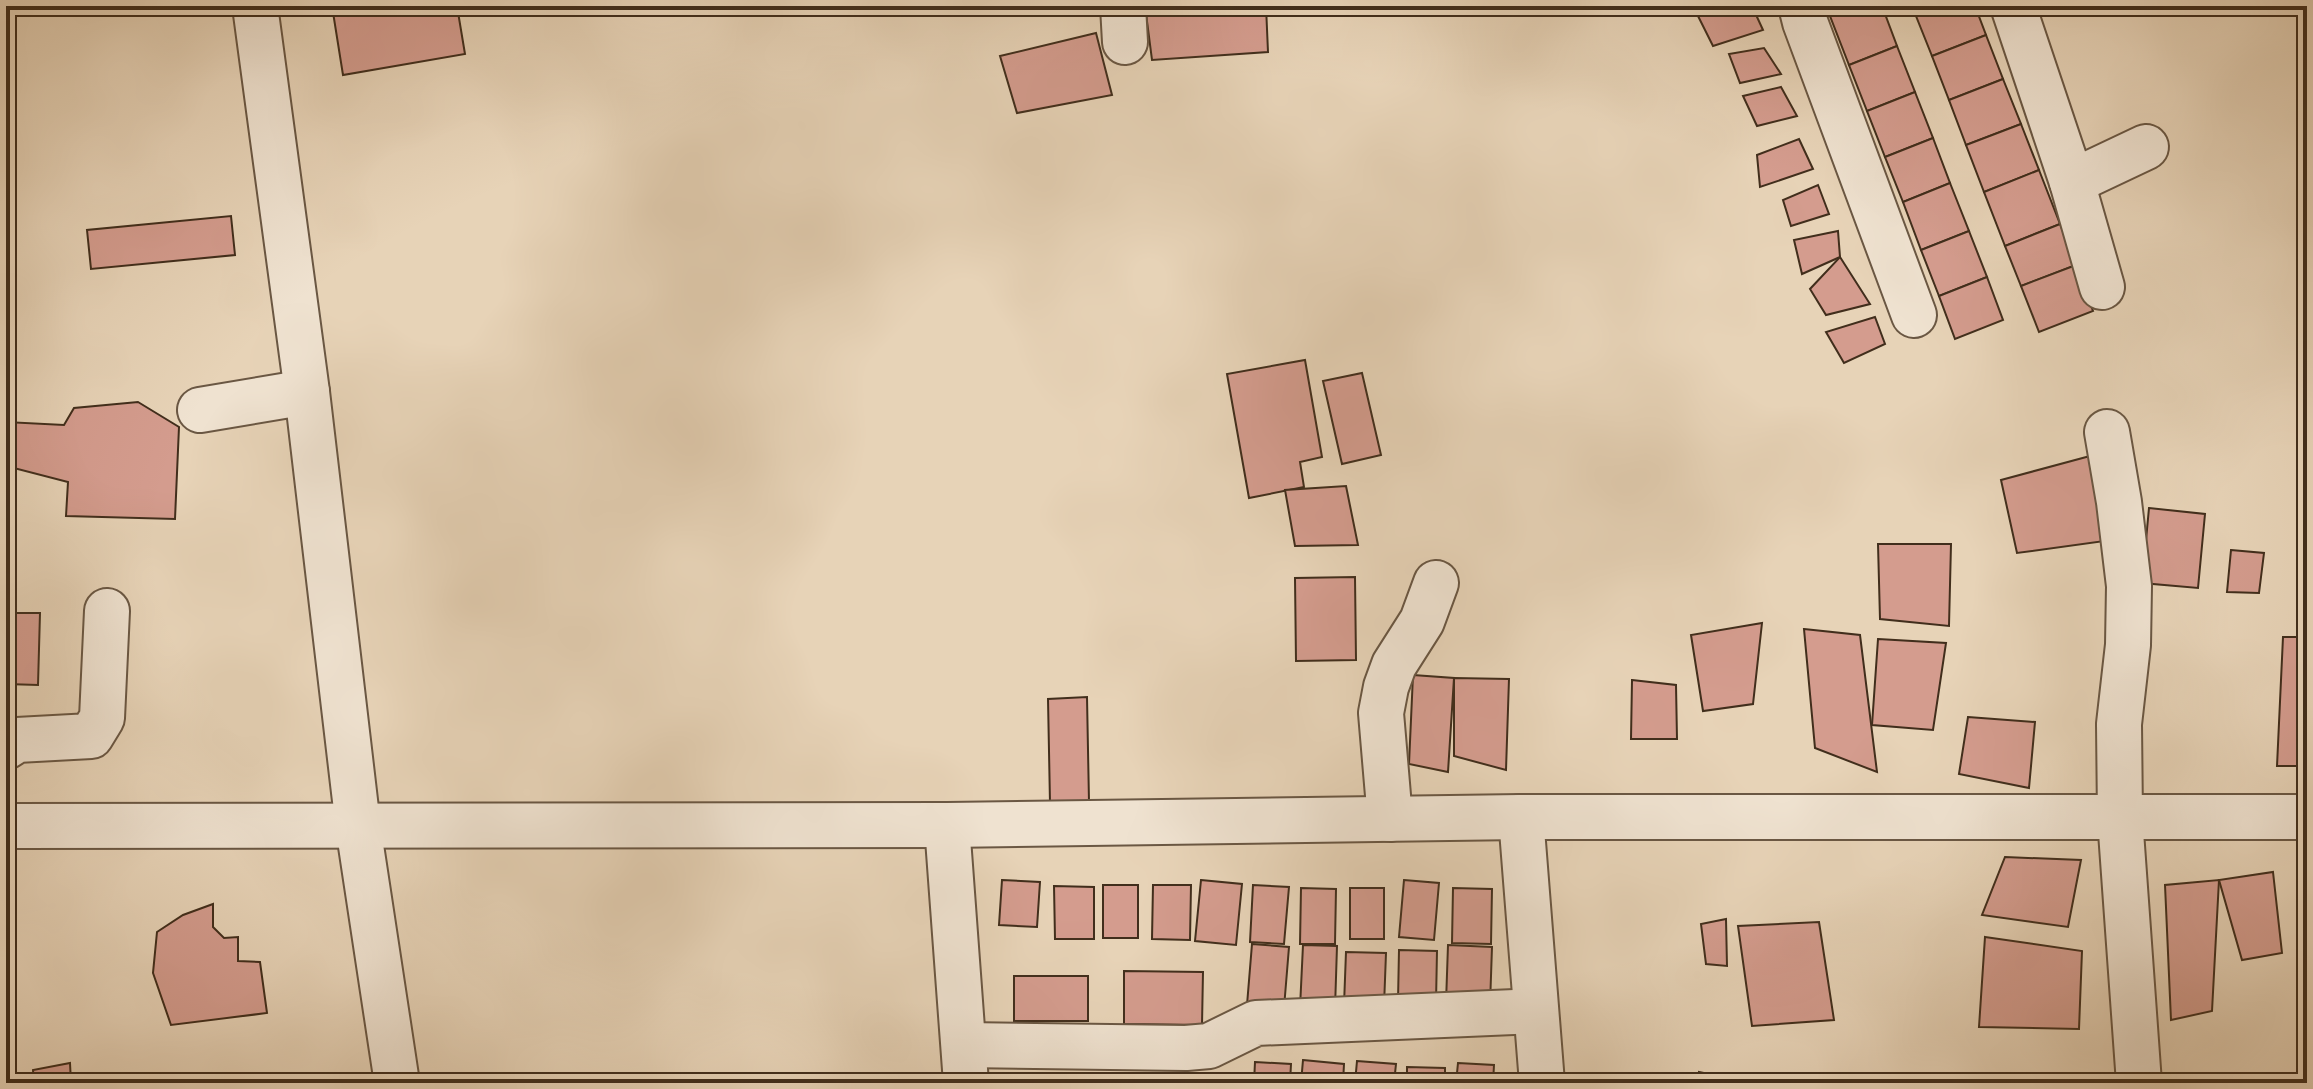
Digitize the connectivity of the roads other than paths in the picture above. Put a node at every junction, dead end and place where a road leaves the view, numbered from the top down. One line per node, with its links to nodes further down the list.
1 (255, 6): 8 (street)
2 (1801, 6): 7 (street)
3 (2013, 6): 5 (street)
4 (2146, 147): 5 (street)
5 (2072, 182): 6 (street)
6 (2102, 287)
7 (1914, 315)
8 (307, 392): 9 (street); 20 (street)
9 (200, 410)
10 (2107, 432): 16 (street)
11 (1436, 583): 17 (street)
12 (107, 611): 13 (street)
13 (6, 747)
14 (1521, 817): 16 (street); 17 (street); 21 (street)
15 (2307, 817): 16 (street)
16 (2120, 818): 25 (street)
17 (1390, 819): 18 (street)
18 (947, 825): 20 (street); 22 (street)
19 (6, 826): 20 (street)
20 (358, 826): 23 (street)
21 (1536, 1011): 22 (street); 24 (street)
22 (965, 1064)
23 (397, 1083)
24 (1542, 1083)
25 (2139, 1083)

